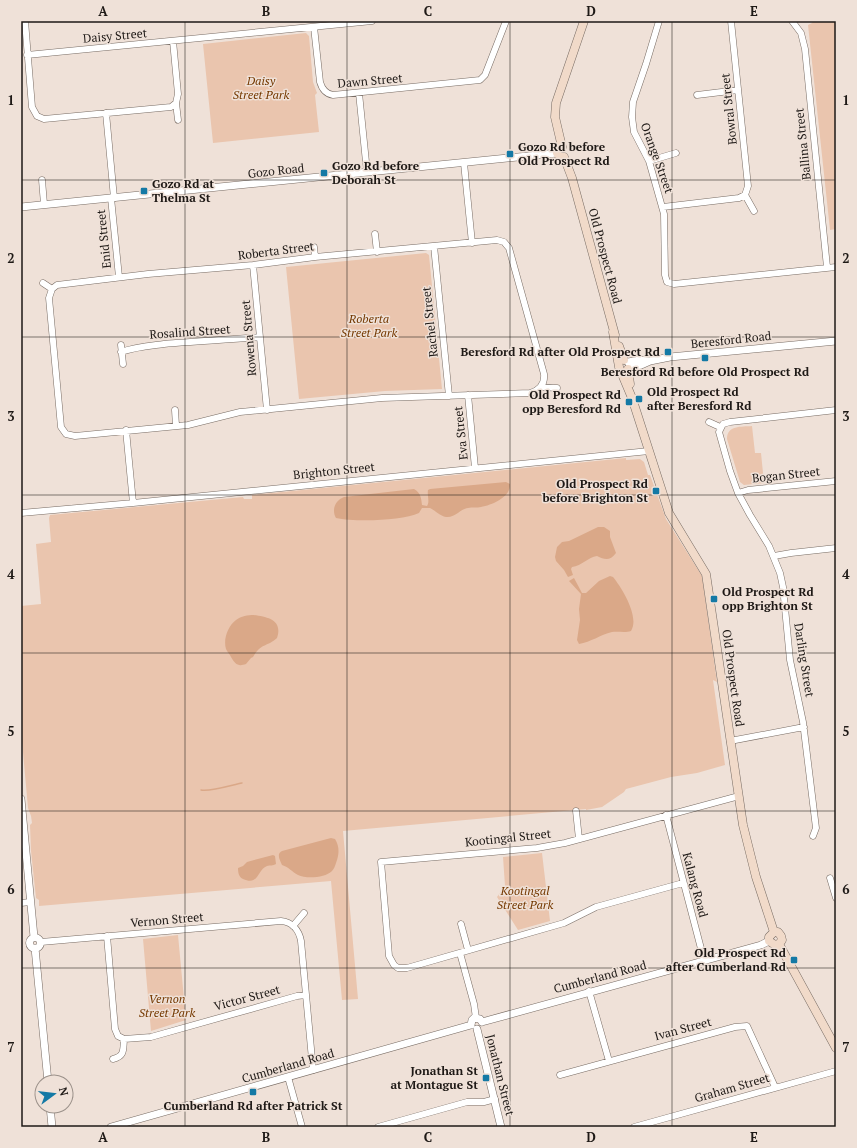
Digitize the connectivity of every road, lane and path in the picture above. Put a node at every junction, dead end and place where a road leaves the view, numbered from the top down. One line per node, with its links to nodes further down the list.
1 (24, 21): 12 (street)
2 (290, 21): 10 (street)
3 (372, 21): 9 (street, Daisy Street)
4 (506, 21): 14 (street, Dawn Street)
5 (584, 21): 19 (main road, Old Prospect Road)
6 (659, 21): 21 (street, Orange Street)
7 (731, 21): 13 (street, Bowral Street)
8 (792, 21): 39 (street, Ballina Street)
9 (314, 27): 10 (street, Daisy Street); 14 (street, Dawn Street)
10 (291, 29): 11 (street, Daisy Street)
11 (173, 41): 12 (street, Daisy Street); 16 (street)
12 (27, 55): 17 (street)
13 (738, 90): 15 (street); 25 (street, Bowral Street)
14 (359, 93): 23 (street)
15 (697, 95)
16 (176, 103): 17 (street); 18 (street)
17 (106, 113): 26 (street, Enid Street)
18 (178, 120)
19 (561, 152): 22 (street, Gozo Road); 46 (main road, Old Prospect Road)
20 (676, 153): 21 (street)
21 (649, 161): 29 (street, Orange Street)
22 (464, 163): 23 (street, Gozo Road); 32 (street)
23 (367, 172): 26 (street, Gozo Road)
24 (42, 180): 27 (street)
25 (745, 196): 29 (street); 30 (street)
26 (112, 198): 27 (street, Gozo Road); 40 (street, Enid Street)
27 (44, 204): 28 (street, Gozo Road)
28 (21, 206)
29 (663, 207): 39 (street, Orange Street)
30 (754, 211)
31 (375, 234): 35 (street)
32 (472, 243): 33 (street, Roberta Street); 47 (street, Roberta Street)
33 (434, 246): 35 (street, Roberta Street); 50 (street, Rachel Street)
34 (314, 247): 36 (street)
35 (377, 252): 36 (street, Roberta Street)
36 (315, 257): 37 (street, Roberta Street)
37 (253, 265): 40 (street, Roberta Street); 43 (street, Rowena Street)
38 (836, 266): 39 (street, Orange Street)
39 (827, 267)
40 (119, 277): 42 (street, Roberta Street)
41 (44, 283): 42 (street)
42 (52, 289): 57 (street)
43 (260, 337): 45 (street, Rosalind Street); 52 (street, Rowena Street)
44 (836, 341): 46 (street, Beresford Road)
45 (123, 364)
46 (625, 365): 58 (main road, Old Prospect Road)
47 (541, 387): 48 (street); 49 (street)
48 (557, 388)
49 (468, 395): 50 (street); 59 (street, Eva Street)
50 (449, 396): 52 (street)
51 (175, 410): 55 (street)
52 (267, 410): 55 (street)
53 (836, 410): 56 (street)
54 (709, 422): 56 (street)
55 (176, 426): 57 (street)
56 (720, 427): 61 (street, Darling Street)
57 (126, 430): 62 (street)
58 (649, 451): 59 (street, Brighton Street); 67 (main road, Old Prospect Road)
59 (475, 468): 62 (street, Brighton Street)
60 (836, 481): 61 (street, Bogan Street)
61 (738, 493): 65 (street, Darling Street)
62 (133, 503): 63 (street, Brighton Street)
63 (21, 513)
64 (836, 548): 65 (street)
65 (774, 556): 66 (street, Darling Street)
66 (804, 727): 67 (street); 72 (street, Darling Street)
67 (730, 741): 68 (main road, Old Prospect Road)
68 (739, 796): 71 (street, Kootingal Street); 82 (main road, Old Prospect Road)
69 (21, 800): 77 (street)
70 (576, 811): 73 (street)
71 (666, 815): 73 (street, Kootingal Street); 75 (street, Kalang Road)
72 (814, 836)
73 (578, 839): 92 (street, Kootingal Street)
74 (830, 878): 76 (street)
75 (683, 883): 89 (street); 91 (street, Kalang Road)
76 (836, 898)
77 (30, 902): 78 (street); 84 (street)
78 (21, 903)
79 (304, 913): 81 (street)
80 (461, 924): 89 (street)
81 (293, 926): 83 (street, Vernon Street); 95 (street)
82 (774, 932): 85 (main road); 87 (main road)
83 (107, 936): 86 (street, Vernon Street); 98 (street)
84 (34, 937): 86 (street); 88 (street)
85 (769, 941): 87 (main road); 91 (street, Cumberland Road)
86 (41, 942): 88 (street)
87 (779, 944): 99 (main road)
88 (35, 948): 104 (street)
89 (468, 950): 90 (street)
90 (460, 953): 92 (street); 96 (street)
91 (704, 960): 94 (street, Cumberland Road)
92 (395, 966): 93 (street)
93 (391, 973)
94 (590, 991): 96 (street, Cumberland Road); 101 (street)
95 (306, 995): 98 (street, Victor Street); 102 (street)
96 (479, 1020): 97 (street)
97 (474, 1027): 102 (street, Cumberland Road); 108 (street, Jonathan Street)
98 (124, 1039): 100 (street)
99 (836, 1048)
100 (113, 1059)
101 (609, 1061): 105 (street, Ivan Street); 107 (street, Ivan Street)
102 (313, 1070): 106 (street, Cumberland Road)
103 (836, 1071): 107 (street, Graham Street)
104 (47, 1074)
105 (560, 1075)
106 (288, 1077): 111 (street, Cumberland Road); 112 (street)
107 (776, 1087): 115 (street, Graham Street)
108 (495, 1099): 113 (street); 114 (street, Jonathan Street)
109 (51, 1114): 110 (street)
110 (52, 1127)
111 (111, 1127)
112 (302, 1127)
113 (378, 1127)
114 (501, 1127)
115 (634, 1127)

